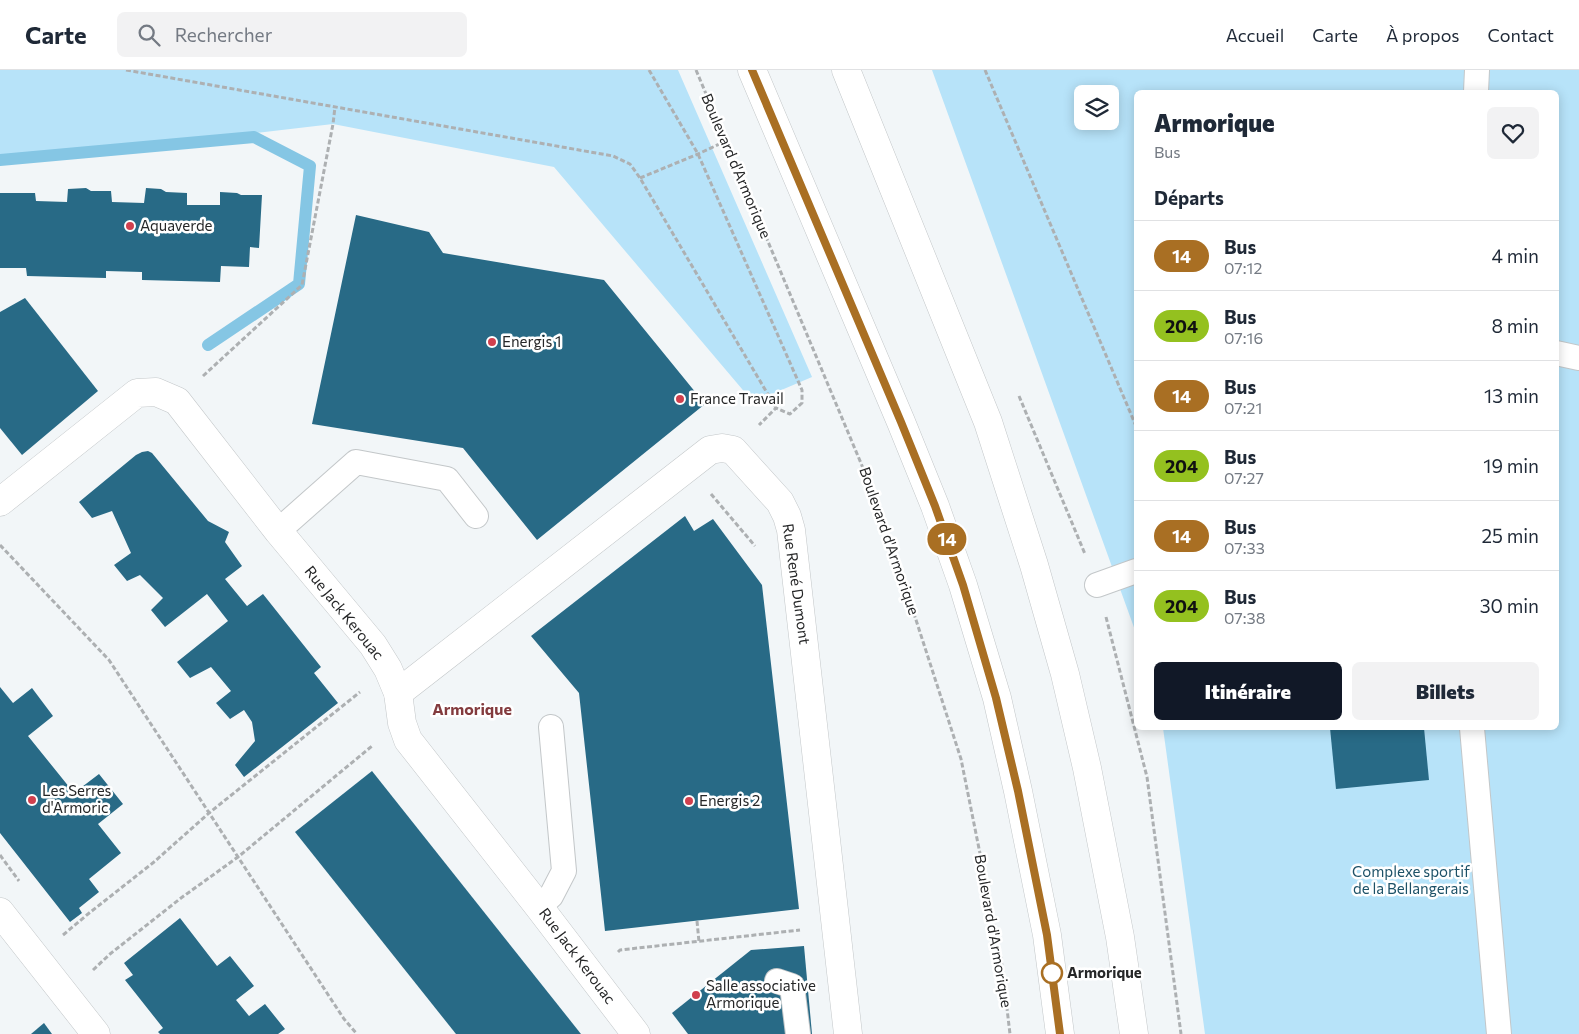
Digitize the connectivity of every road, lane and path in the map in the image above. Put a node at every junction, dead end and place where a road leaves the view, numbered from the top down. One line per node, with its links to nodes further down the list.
1 (128, 70): 9 (path)
2 (649, 70): 11 (path)
3 (696, 70): 10 (path, Boulevard d'Armorique)
4 (752, 70): 48 (street)
5 (846, 70): 49 (street)
6 (985, 70): 17 (path)
7 (1478, 70): 8 (lane)
8 (1476, 90)
9 (335, 107): 12 (path); 15 (path)
10 (726, 141): 11 (path); 47 (path, Boulevard d'Armorique)
11 (698, 154): 12 (path); 16 (path)
12 (640, 178): 16 (path)
13 (1559, 354): 14 (lane)
14 (1579, 358)
15 (177, 400): 20 (street); 22 (street, Rue Jack Kerouac)
16 (776, 408): 18 (path)
17 (1134, 421)
18 (733, 450): 19 (street); 24 (street, Rue René Dumont)
19 (688, 466): 24 (path); 27 (street)
20 (0, 502)
21 (476, 516): 22 (lane)
22 (278, 531): 27 (street, Rue Jack Kerouac)
23 (0, 545): 31 (path)
24 (796, 565): 37 (street, Rue René Dumont)
25 (1134, 572): 26 (lane)
26 (1097, 585)
27 (393, 681): 28 (street, Rue Jack Kerouac); 31 (path)
28 (402, 723): 32 (path); 33 (street, Rue Jack Kerouac)
29 (551, 727): 33 (lane)
30 (1472, 730): 50 (lane)
31 (210, 813): 32 (path); 35 (path)
32 (238, 857): 39 (path); 43 (path)
33 (539, 907): 40 (street, Rue Jack Kerouac)
34 (0, 912): 42 (street)
35 (88, 914)
36 (697, 921): 38 (path)
37 (836, 925): 38 (path); 46 (street, Rue René Dumont)
38 (699, 942): 40 (path)
39 (110, 954)
40 (590, 973): 44 (street, Rue Jack Kerouac)
41 (777, 981): 45 (lane)
42 (96, 1034)
43 (357, 1034)
44 (636, 1034)
45 (798, 1034)
46 (848, 1034)
47 (1010, 1034)
48 (1060, 1034)
49 (1134, 1034)
50 (1499, 1034)

